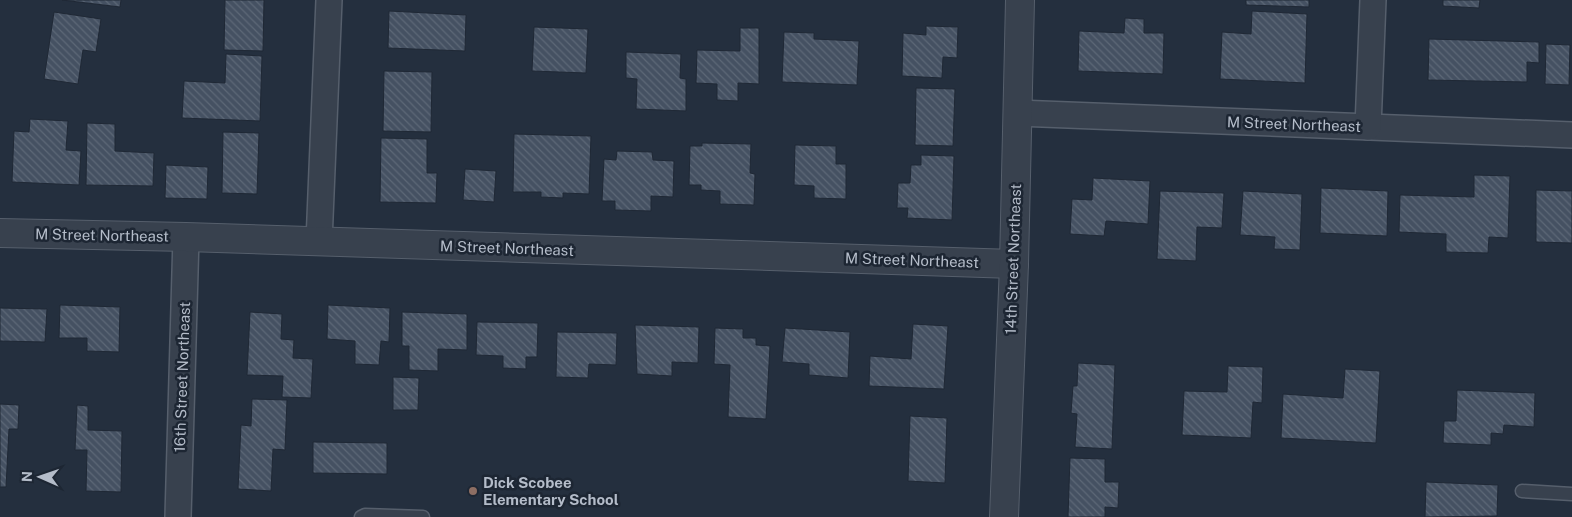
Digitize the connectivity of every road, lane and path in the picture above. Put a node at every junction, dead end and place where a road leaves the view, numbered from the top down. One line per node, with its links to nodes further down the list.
1 (329, 0): 9 (street)
2 (1020, 0): 4 (street, 14th Street Northeast)
3 (1373, 0): 5 (street)
4 (1017, 113): 5 (street, M Street Northeast); 10 (street, 14th Street Northeast)
5 (1368, 127): 6 (street, M Street Northeast)
6 (1572, 135)
7 (0, 233): 8 (street, M Street Northeast)
8 (186, 237): 9 (street, M Street Northeast); 13 (street, 16th Street Northeast)
9 (319, 242): 10 (street, M Street Northeast)
10 (1014, 264): 16 (street, 14th Street Northeast)
11 (1522, 491): 12 (lane)
12 (1572, 494)
13 (178, 517)
14 (361, 517): 15 (lane)
15 (423, 517)
16 (1004, 517)

